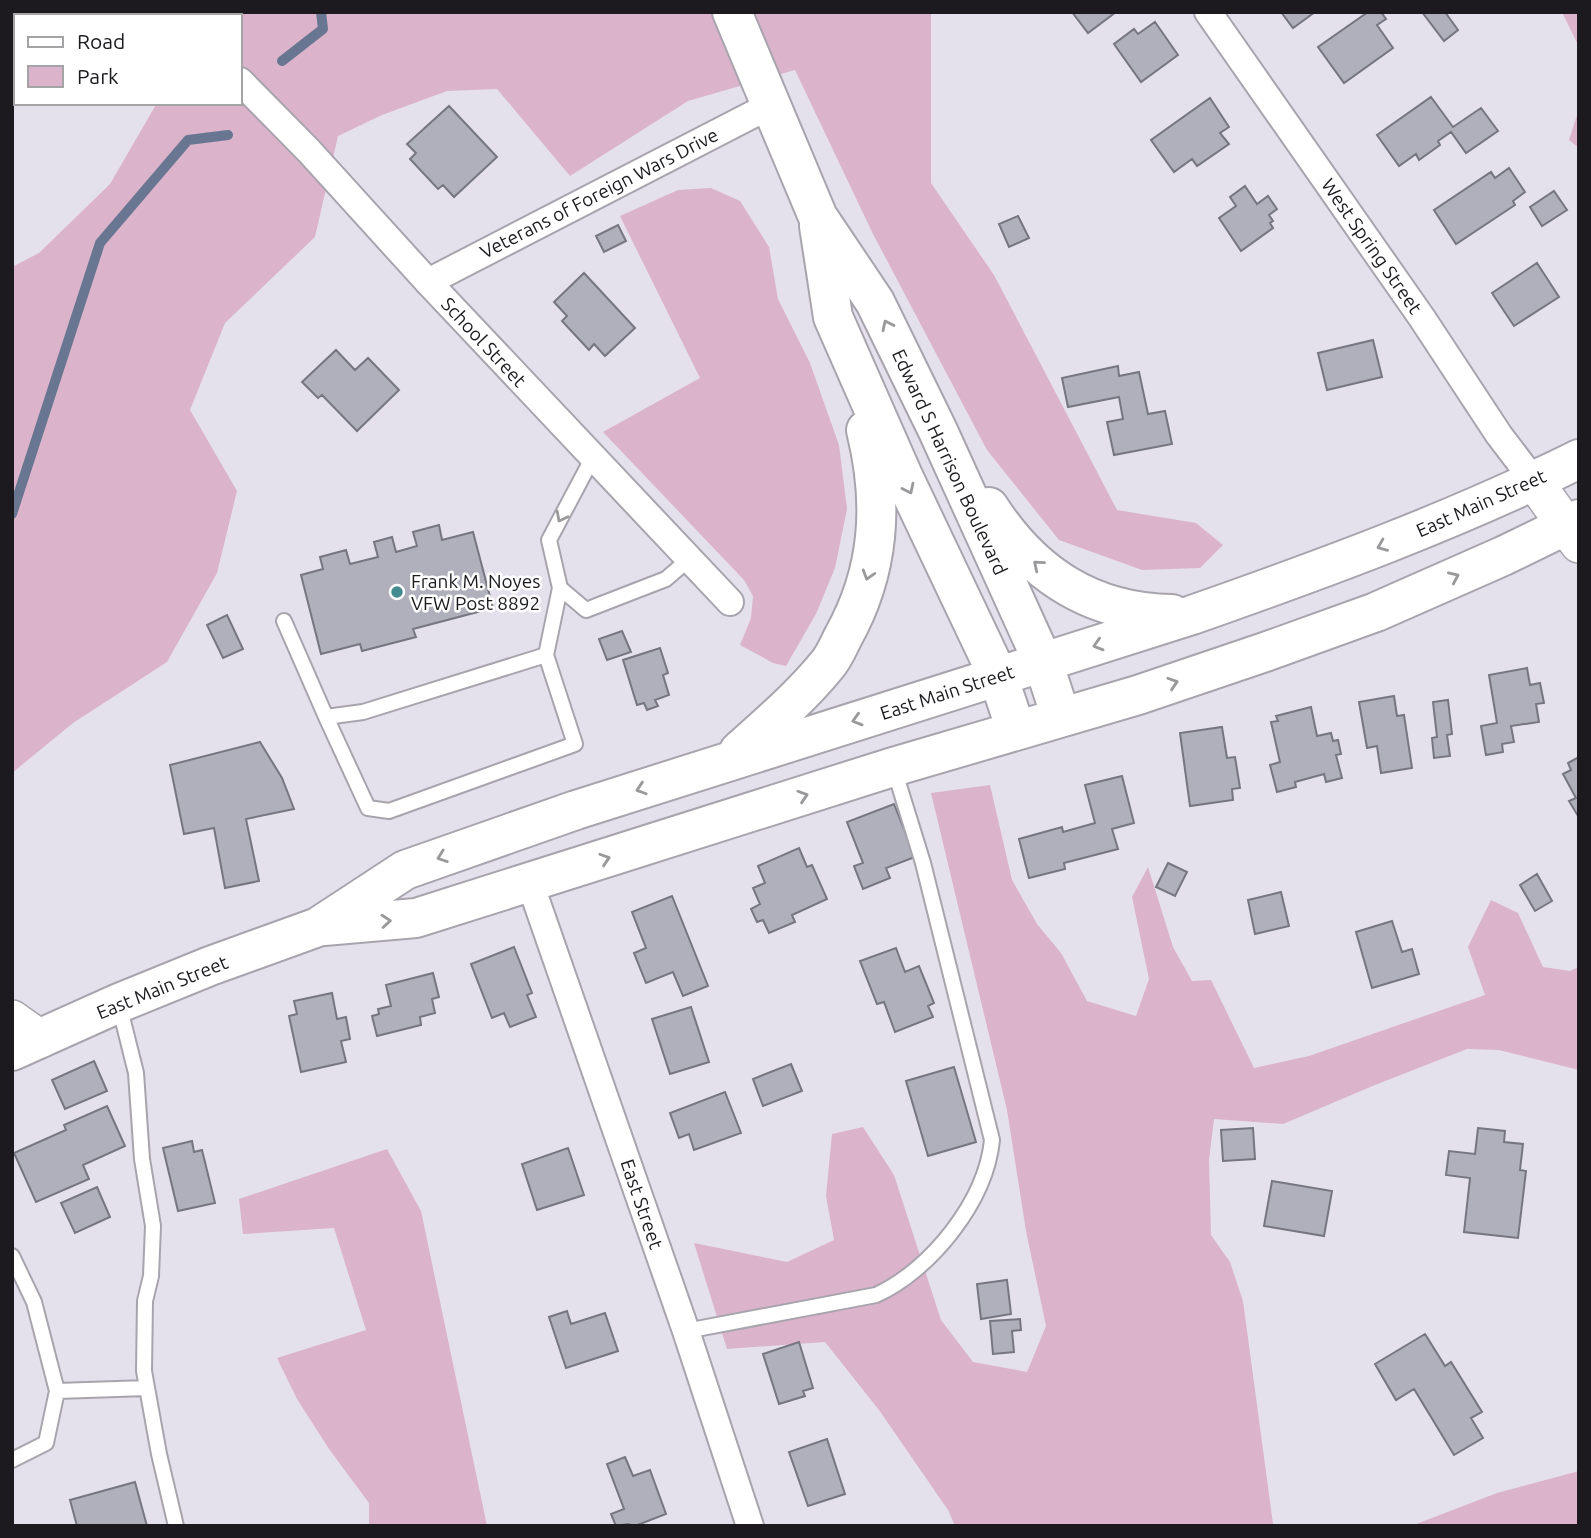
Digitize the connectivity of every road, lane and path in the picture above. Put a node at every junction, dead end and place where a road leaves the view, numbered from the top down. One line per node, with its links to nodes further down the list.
1 (732, 12): 4 (main road, Edward S Harrison Boulevard)
2 (1208, 12): 11 (street, West Spring Street)
3 (242, 82): 6 (street, School Street)
4 (771, 105): 5 (main road, Edward S Harrison Boulevard); 6 (street, Veterans of Foreign Wars Drive)
5 (818, 217): 7 (main road, Edward S Harrison Boulevard); 8 (main road, Edward S Harrison Boulevard, one-way to 5)
6 (428, 282): 9 (street, School Street)
7 (833, 317): 20 (main road, Edward S Harrison Boulevard, one-way to 20); 24 (main road, one-way to 24)
8 (938, 430): 16 (main road, one-way to 8); 19 (main road, Edward S Harrison Boulevard)
9 (593, 457): 13 (street, School Street); 14 (lane, one-way to 14)
10 (1579, 459): 11 (main road, East Main Street)
11 (1534, 481): 12 (main road); 16 (main road, East Main Street, one-way to 16)
12 (1574, 530): 22 (main road, East Main Street, one-way to 12)
13 (690, 559): 14 (lane); 15 (street, School Street)
14 (560, 588): 18 (lane)
15 (730, 602)
16 (1192, 615): 19 (main road, East Main Street, one-way to 19)
17 (284, 621): 21 (lane)
18 (546, 656): 21 (lane); 21 (lane)
19 (1043, 662): 20 (main road, East Main Street); 22 (main road, Edward S Harrison Boulevard)
20 (999, 676): 23 (main road, Edward S Harrison Boulevard); 24 (main road, East Main Street, one-way to 24)
21 (326, 717)
22 (1061, 717): 23 (main road, East Main Street)
23 (1016, 730): 25 (main road, East Main Street)
24 (728, 761): 27 (main road, East Main Street, one-way to 27)
25 (893, 767): 26 (main road, East Main Street, one-way to 25); 31 (lane)
26 (530, 883): 27 (main road, East Main Street, one-way to 26); 31 (street, East Street)
27 (318, 927): 28 (main road, East Main Street)
28 (119, 1003): 29 (main road, East Main Street); 32 (lane)
29 (21, 1037)
30 (12, 1256): 33 (lane)
31 (686, 1331): 36 (street, East Street)
32 (147, 1388): 33 (lane); 35 (lane)
33 (57, 1391): 34 (lane)
34 (12, 1460)
35 (176, 1526)
36 (750, 1526)

